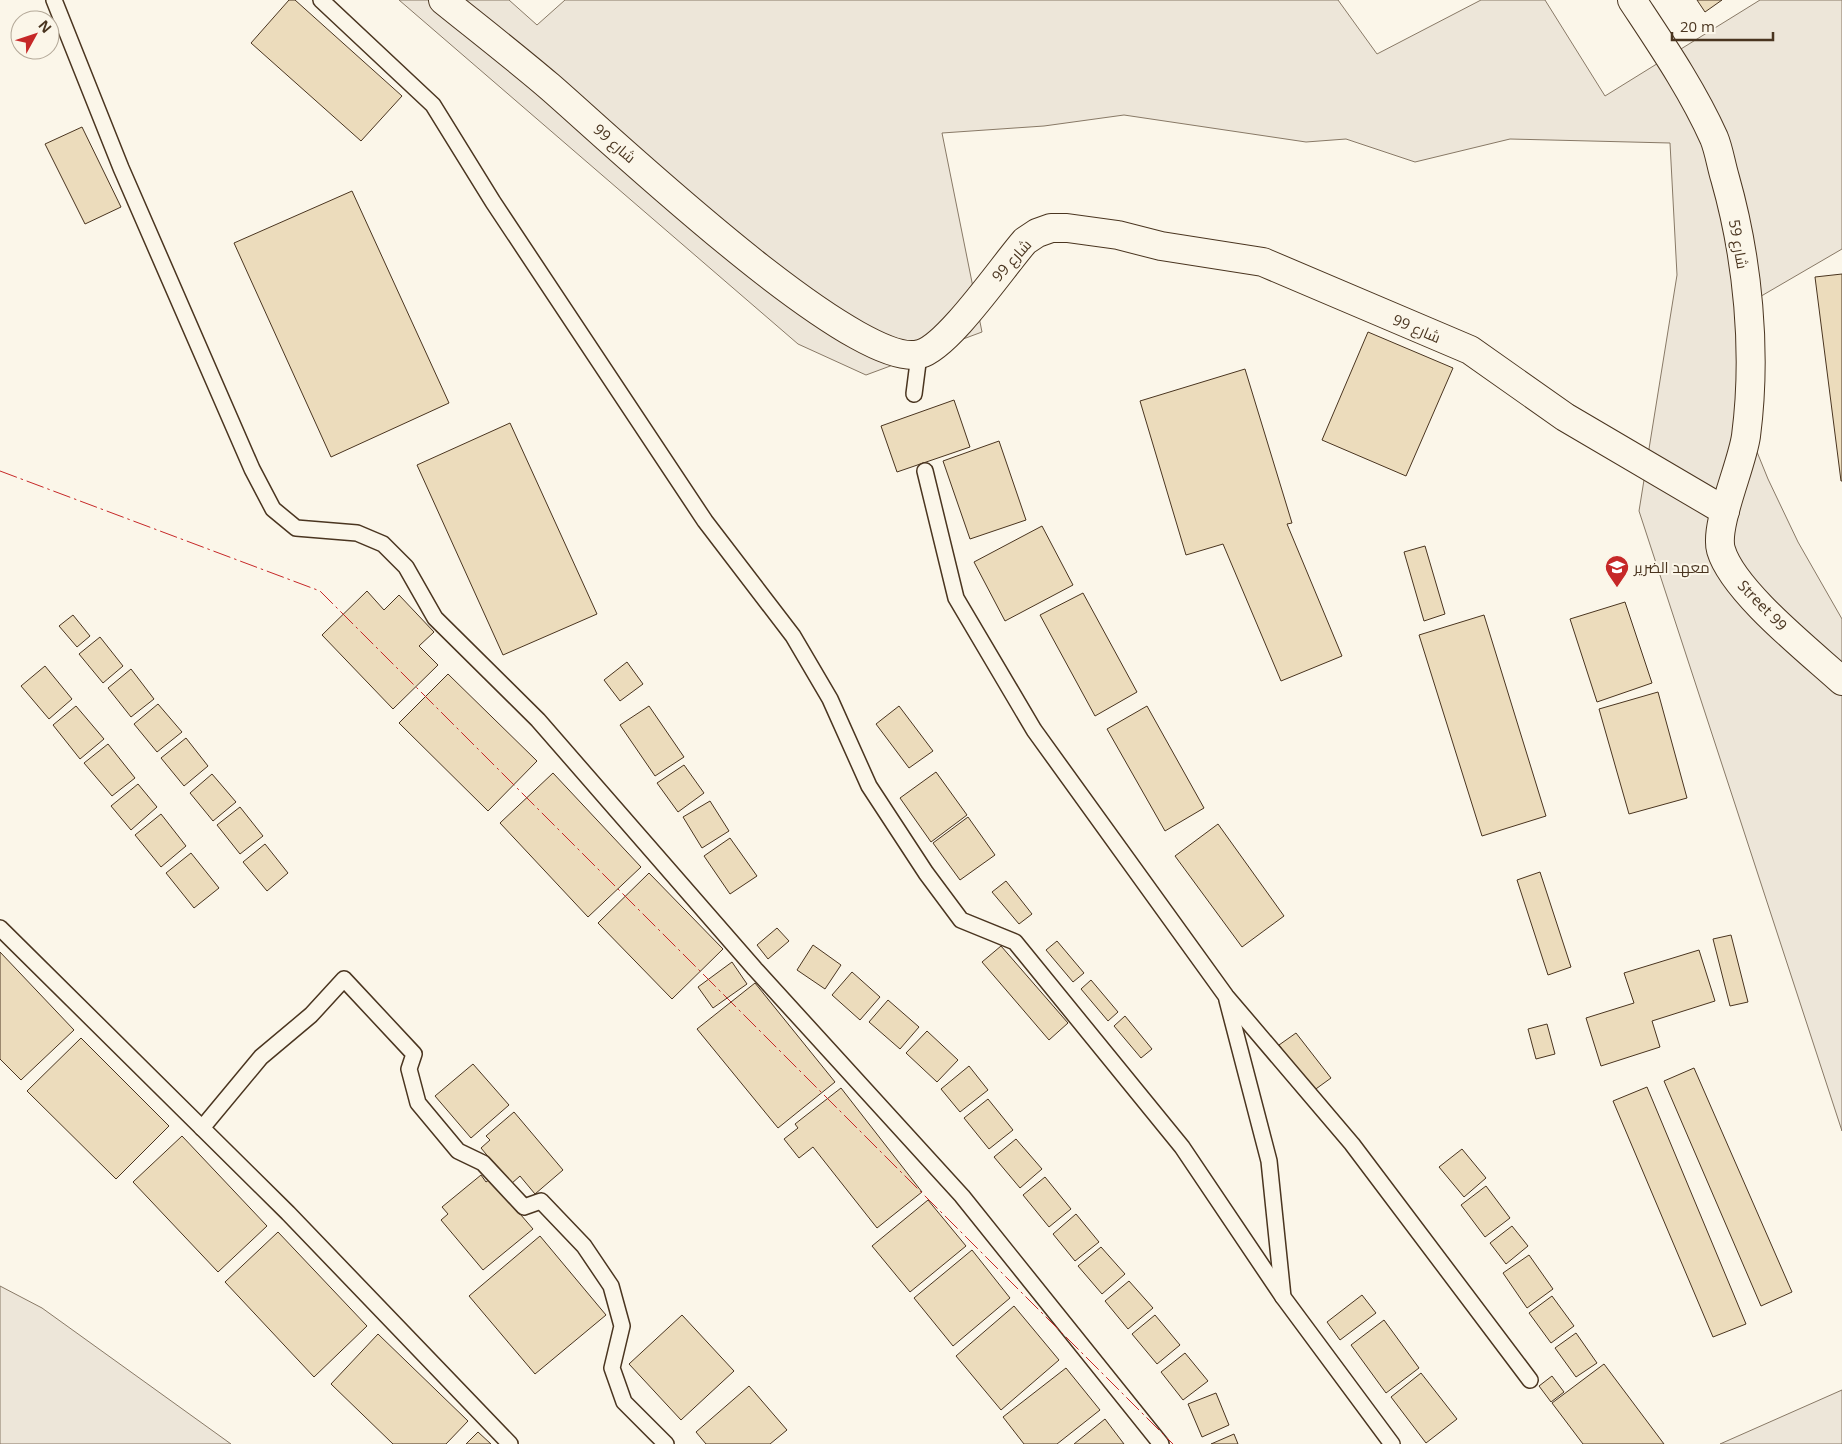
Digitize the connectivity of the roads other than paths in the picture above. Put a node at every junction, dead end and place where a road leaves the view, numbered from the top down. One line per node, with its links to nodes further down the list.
1 (55, 0): 17 (lane)
2 (322, 0): 13 (lane)
3 (443, 0): 5 (street, شارع 99)
4 (1632, 0): 8 (street, شارع 59)
5 (920, 355): 6 (lane); 8 (street, شارع 99)
6 (914, 394)
7 (925, 471): 11 (lane)
8 (1725, 510): 9 (street, Street 99)
9 (1842, 681)
10 (0, 928): 12 (lane)
11 (1226, 996): 13 (lane); 14 (lane)
12 (202, 1128): 15 (lane); 16 (lane)
13 (1284, 1297): 18 (lane)
14 (1530, 1380)
15 (510, 1444)
16 (666, 1444)
17 (1161, 1444)
18 (1392, 1444)

